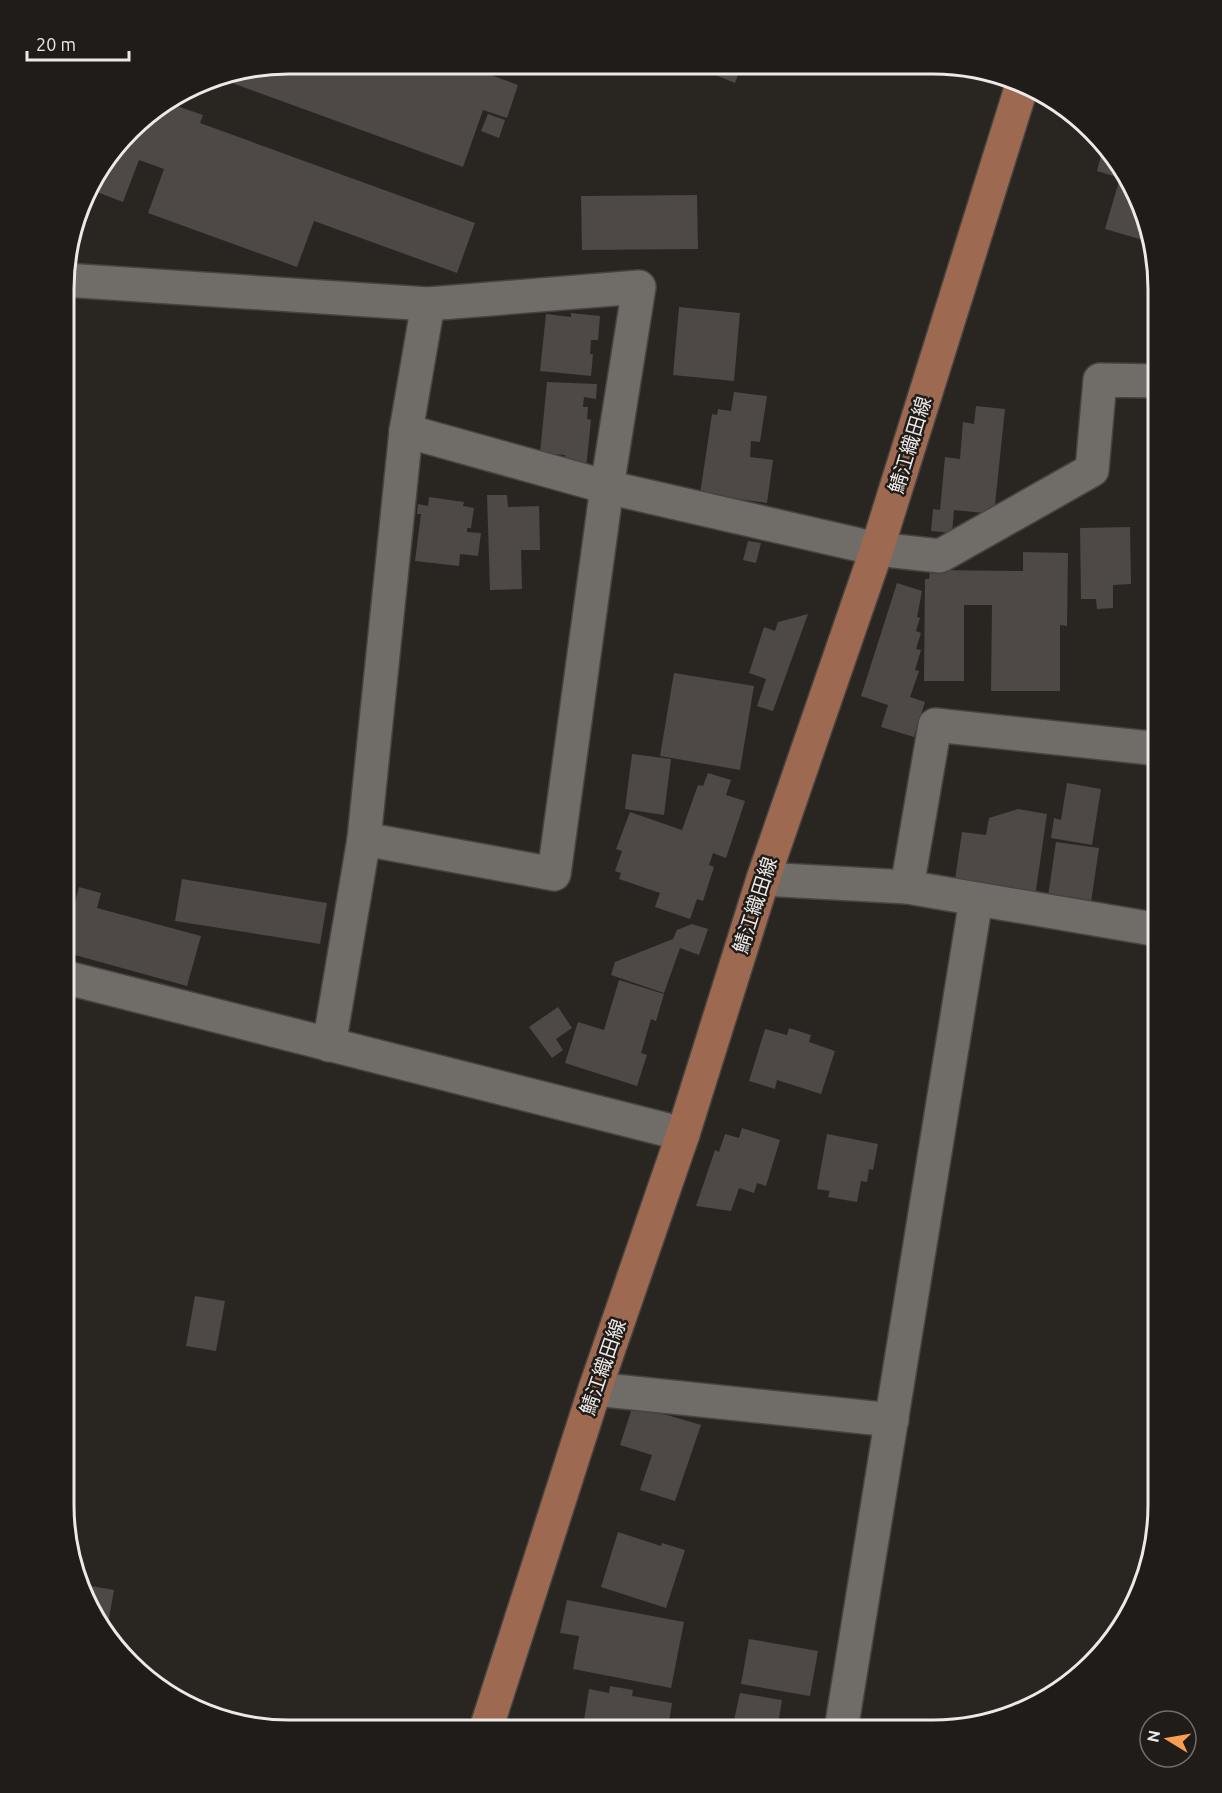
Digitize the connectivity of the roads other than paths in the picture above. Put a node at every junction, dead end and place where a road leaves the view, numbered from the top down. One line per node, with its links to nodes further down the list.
1 (1020, 92): 7 (main road, 鯖江織田線)
2 (74, 281): 3 (street)
3 (428, 304): 5 (street); 6 (street)
4 (1148, 381): 7 (street)
5 (406, 431): 6 (street); 9 (street)
6 (607, 487): 7 (street); 9 (street)
7 (877, 549): 10 (main road, 鯖江織田線)
8 (1148, 748): 11 (street)
9 (364, 839): 15 (street)
10 (763, 879): 11 (street); 16 (main road, 鯖江織田線)
11 (907, 887): 12 (street)
12 (976, 900): 13 (street); 18 (street)
13 (1148, 928)
14 (74, 980): 15 (street)
15 (329, 1045): 16 (street)
16 (683, 1134): 17 (main road, 鯖江織田線)
17 (595, 1389): 18 (street); 19 (main road, 鯖江織田線)
18 (892, 1420): 20 (street)
19 (489, 1720)
20 (844, 1720)

